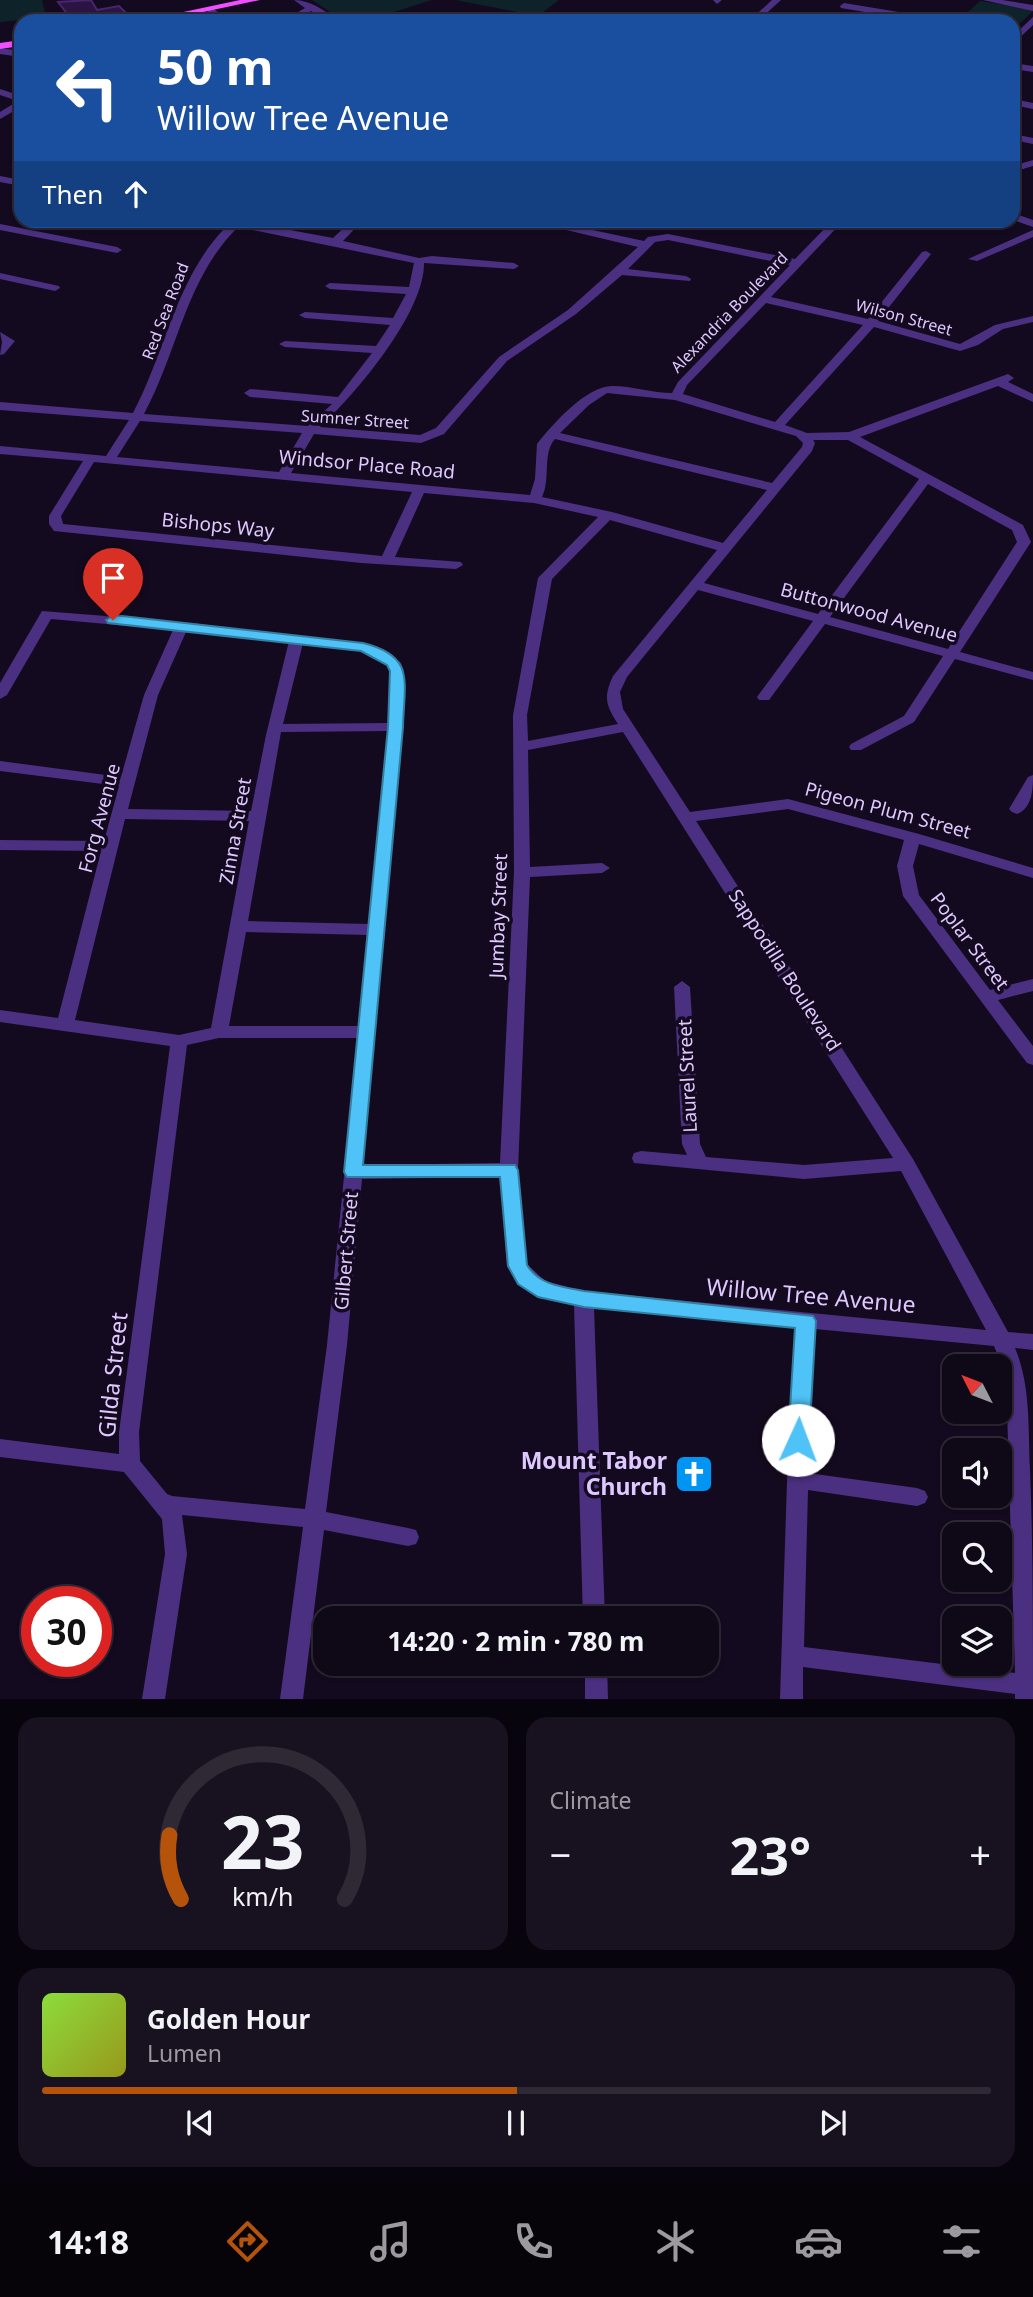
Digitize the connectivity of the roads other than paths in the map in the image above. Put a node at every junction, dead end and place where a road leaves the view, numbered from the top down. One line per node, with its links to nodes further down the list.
1 (255, 0): 8 (main road)
2 (298, 0): 6 (street)
3 (778, 0): 13 (street)
4 (988, 0): 7 (street)
5 (844, 6): 14 (street)
6 (313, 7): 11 (street); 12 (street)
7 (1033, 8)
8 (210, 10): 9 (main road); 10 (street)
9 (187, 14)
10 (215, 14)
11 (300, 14)
12 (324, 14)
13 (761, 14)
14 (892, 14)
15 (1033, 20): 16 (street)
16 (1020, 32)
17 (0, 227): 26 (street)
18 (230, 228): 54 (street, Red Sea Road)
19 (256, 228): 24 (street)
20 (350, 228): 24 (street)
21 (578, 228): 25 (street)
22 (831, 228): 30 (street, Alexandria Boulevard)
23 (1033, 233): 28 (street)
24 (335, 242): 29 (street)
25 (646, 245): 30 (street); 32 (street, Sumner Street)
26 (117, 250)
27 (926, 254): 42 (street)
28 (973, 259)
29 (419, 261): 31 (street); 37 (street)
30 (797, 263): 38 (street, Alexandria Boulevard)
31 (514, 265)
32 (620, 271): 34 (street); 56 (street, Sumner Street)
33 (0, 276): 36 (street)
34 (686, 279)
35 (330, 286): 37 (street)
36 (55, 288)
37 (412, 291): 41 (street)
38 (762, 299): 42 (street, Wilson Street); 50 (street, Alexandria Boulevard)
39 (305, 315): 41 (street)
40 (1033, 319): 45 (street, Wilson Street)
41 (397, 322): 46 (street)
42 (871, 323): 45 (street, Wilson Street); 55 (street)
43 (0, 335): 47 (street)
44 (285, 344): 46 (street)
45 (960, 348): 48 (street)
46 (379, 350): 52 (street)
47 (0, 352)
48 (973, 359)
49 (250, 393): 52 (street)
50 (676, 396): 55 (street); 57 (street)
51 (1033, 398): 58 (street)
52 (341, 401): 56 (street)
53 (0, 406): 54 (street, Sumner Street)
54 (137, 419): 56 (street, Sumner Street); 62 (street, Red Sea Road)
55 (778, 425): 59 (street)
56 (309, 432): 63 (street)
57 (551, 434): 66 (street); 67 (street)
58 (850, 436): 59 (street); 64 (street)
59 (806, 437): 66 (street, Sappodilla Boulevard)
60 (0, 450): 61 (street, Windsor Place Road)
61 (91, 458): 62 (street, Windsor Place Road); 72 (street, Bishops Way)
62 (109, 460): 63 (street, Windsor Place Road)
63 (283, 476): 65 (street, Windsor Place Road)
64 (927, 477): 70 (street); 75 (street)
65 (420, 488): 67 (street, Windsor Place Road); 72 (street)
66 (775, 488): 71 (street, Sappodilla Boulevard)
67 (534, 499): 68 (street, Windsor Place Road)
68 (607, 515): 71 (street, Windsor Place Road); 85 (street, Jumbay Street)
69 (1033, 522): 70 (street)
70 (1018, 528): 78 (street)
71 (725, 548): 74 (street, Sappodilla Boulevard)
72 (387, 560): 73 (street, Bishops Way)
73 (456, 565)
74 (695, 585): 75 (street, Buttonwood Avenue); 83 (street, Sappodilla Boulevard)
75 (821, 618): 78 (street, Buttonwood Avenue); 81 (street)
76 (182, 626): 77 (street, Gilbert Street); 80 (street, Gilbert Street); 89 (street, Forg Avenue)
77 (297, 638): 82 (street, Gilbert Street); 84 (street, Zinna Street)
78 (951, 654): 79 (street, Buttonwood Avenue); 86 (street)
79 (1033, 676)
80 (0, 695)
81 (764, 697)
82 (396, 727): 84 (street); 101 (street, Gilbert Street)
83 (626, 727): 85 (street); 93 (street, Sappodilla Boulevard)
84 (275, 728): 92 (street, Zinna Street)
85 (522, 747): 98 (street, Jumbay Street)
86 (856, 747)
87 (0, 766): 89 (street)
88 (1033, 780): 90 (street)
89 (129, 783): 91 (street, Forg Avenue)
90 (1017, 809)
91 (121, 814): 92 (street); 96 (street, Forg Avenue)
92 (257, 816): 100 (street, Zinna Street)
93 (687, 817): 94 (street, Pigeon Plum Street); 113 (street, Sappodilla Boulevard)
94 (913, 836): 99 (street, Pigeon Plum Street); 104 (street, Poplar Street)
95 (0, 845): 96 (street)
96 (110, 846): 106 (street, Forg Avenue)
97 (602, 868): 98 (street)
98 (522, 872): 114 (street, Jumbay Street)
99 (1033, 873)
100 (240, 926): 101 (street); 107 (street, Zinna Street)
101 (376, 930): 108 (street, Gilbert Street)
102 (1033, 985): 104 (street)
103 (682, 987): 112 (street, Laurel Street)
104 (985, 997): 110 (street, Poplar Street)
105 (0, 1016): 106 (street)
106 (65, 1025): 109 (street)
107 (219, 1032): 108 (street); 109 (street)
108 (367, 1032): 115 (street, Gilbert Street)
109 (179, 1041): 121 (street, Gilda Street)
110 (1033, 1059)
111 (640, 1158): 112 (street, Laurel Street)
112 (699, 1163): 113 (street, Laurel Street)
113 (906, 1164): 118 (street, Sappodilla Boulevard)
114 (509, 1170): 115 (street); 116 (street, Jumbay Street)
115 (353, 1172): 125 (street, Gilbert Street)
116 (584, 1299): 117 (street, Willow Tree Avenue); 127 (street)
117 (806, 1321): 118 (street, Willow Tree Avenue); 122 (street)
118 (1001, 1338): 119 (street, Willow Tree Avenue); 130 (street, Sappodilla Boulevard)
119 (1033, 1342)
120 (0, 1448): 121 (street)
121 (130, 1464): 124 (street, Gilda Street)
122 (797, 1480): 123 (street); 128 (street)
123 (917, 1497)
124 (157, 1500): 125 (street); 131 (street, Gilda Street)
125 (314, 1519): 126 (street); 132 (street, Gilbert Street)
126 (408, 1537)
127 (594, 1606)
128 (794, 1656): 130 (street); 134 (street)
129 (596, 1676): 133 (street)
130 (1026, 1692)
131 (153, 1699)
132 (291, 1699)
133 (597, 1699)
134 (791, 1699)

